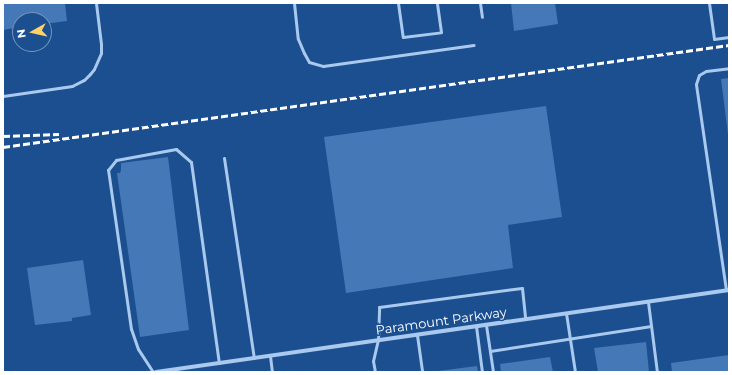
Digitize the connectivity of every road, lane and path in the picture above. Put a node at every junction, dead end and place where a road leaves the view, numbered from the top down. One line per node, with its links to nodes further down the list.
1 (96, 3): 11 (lane)
2 (294, 3): 9 (lane)
3 (398, 3): 4 (lane)
4 (437, 3)
5 (480, 3): 7 (lane)
6 (709, 3): 8 (lane)
7 (482, 17)
8 (729, 37)
9 (474, 45)
10 (729, 68): 13 (lane)
11 (3, 96)
12 (224, 158): 25 (lane)
13 (728, 290): 14 (street, Paramount Parkway)
14 (648, 302): 15 (street, Paramount Parkway); 19 (lane)
15 (566, 313): 16 (street, Paramount Parkway); 22 (lane)
16 (524, 319): 17 (street, Paramount Parkway); 21 (lane)
17 (486, 325): 18 (street, Paramount Parkway); 23 (lane)
18 (476, 326): 20 (street, Paramount Parkway); 31 (lane)
19 (651, 326): 22 (lane); 34 (lane)
20 (416, 335): 21 (street, Paramount Parkway); 30 (lane)
21 (378, 340): 24 (street, Paramount Parkway); 29 (lane)
22 (570, 340): 23 (lane); 33 (lane)
23 (490, 351): 32 (lane)
24 (270, 356): 25 (street, Paramount Parkway); 28 (lane)
25 (254, 358): 26 (street, Paramount Parkway)
26 (219, 363): 27 (street, Paramount Parkway); 27 (lane)
27 (154, 372)
28 (272, 372)
29 (375, 372)
30 (422, 372)
31 (482, 372)
32 (493, 372)
33 (575, 372)
34 (657, 372)

